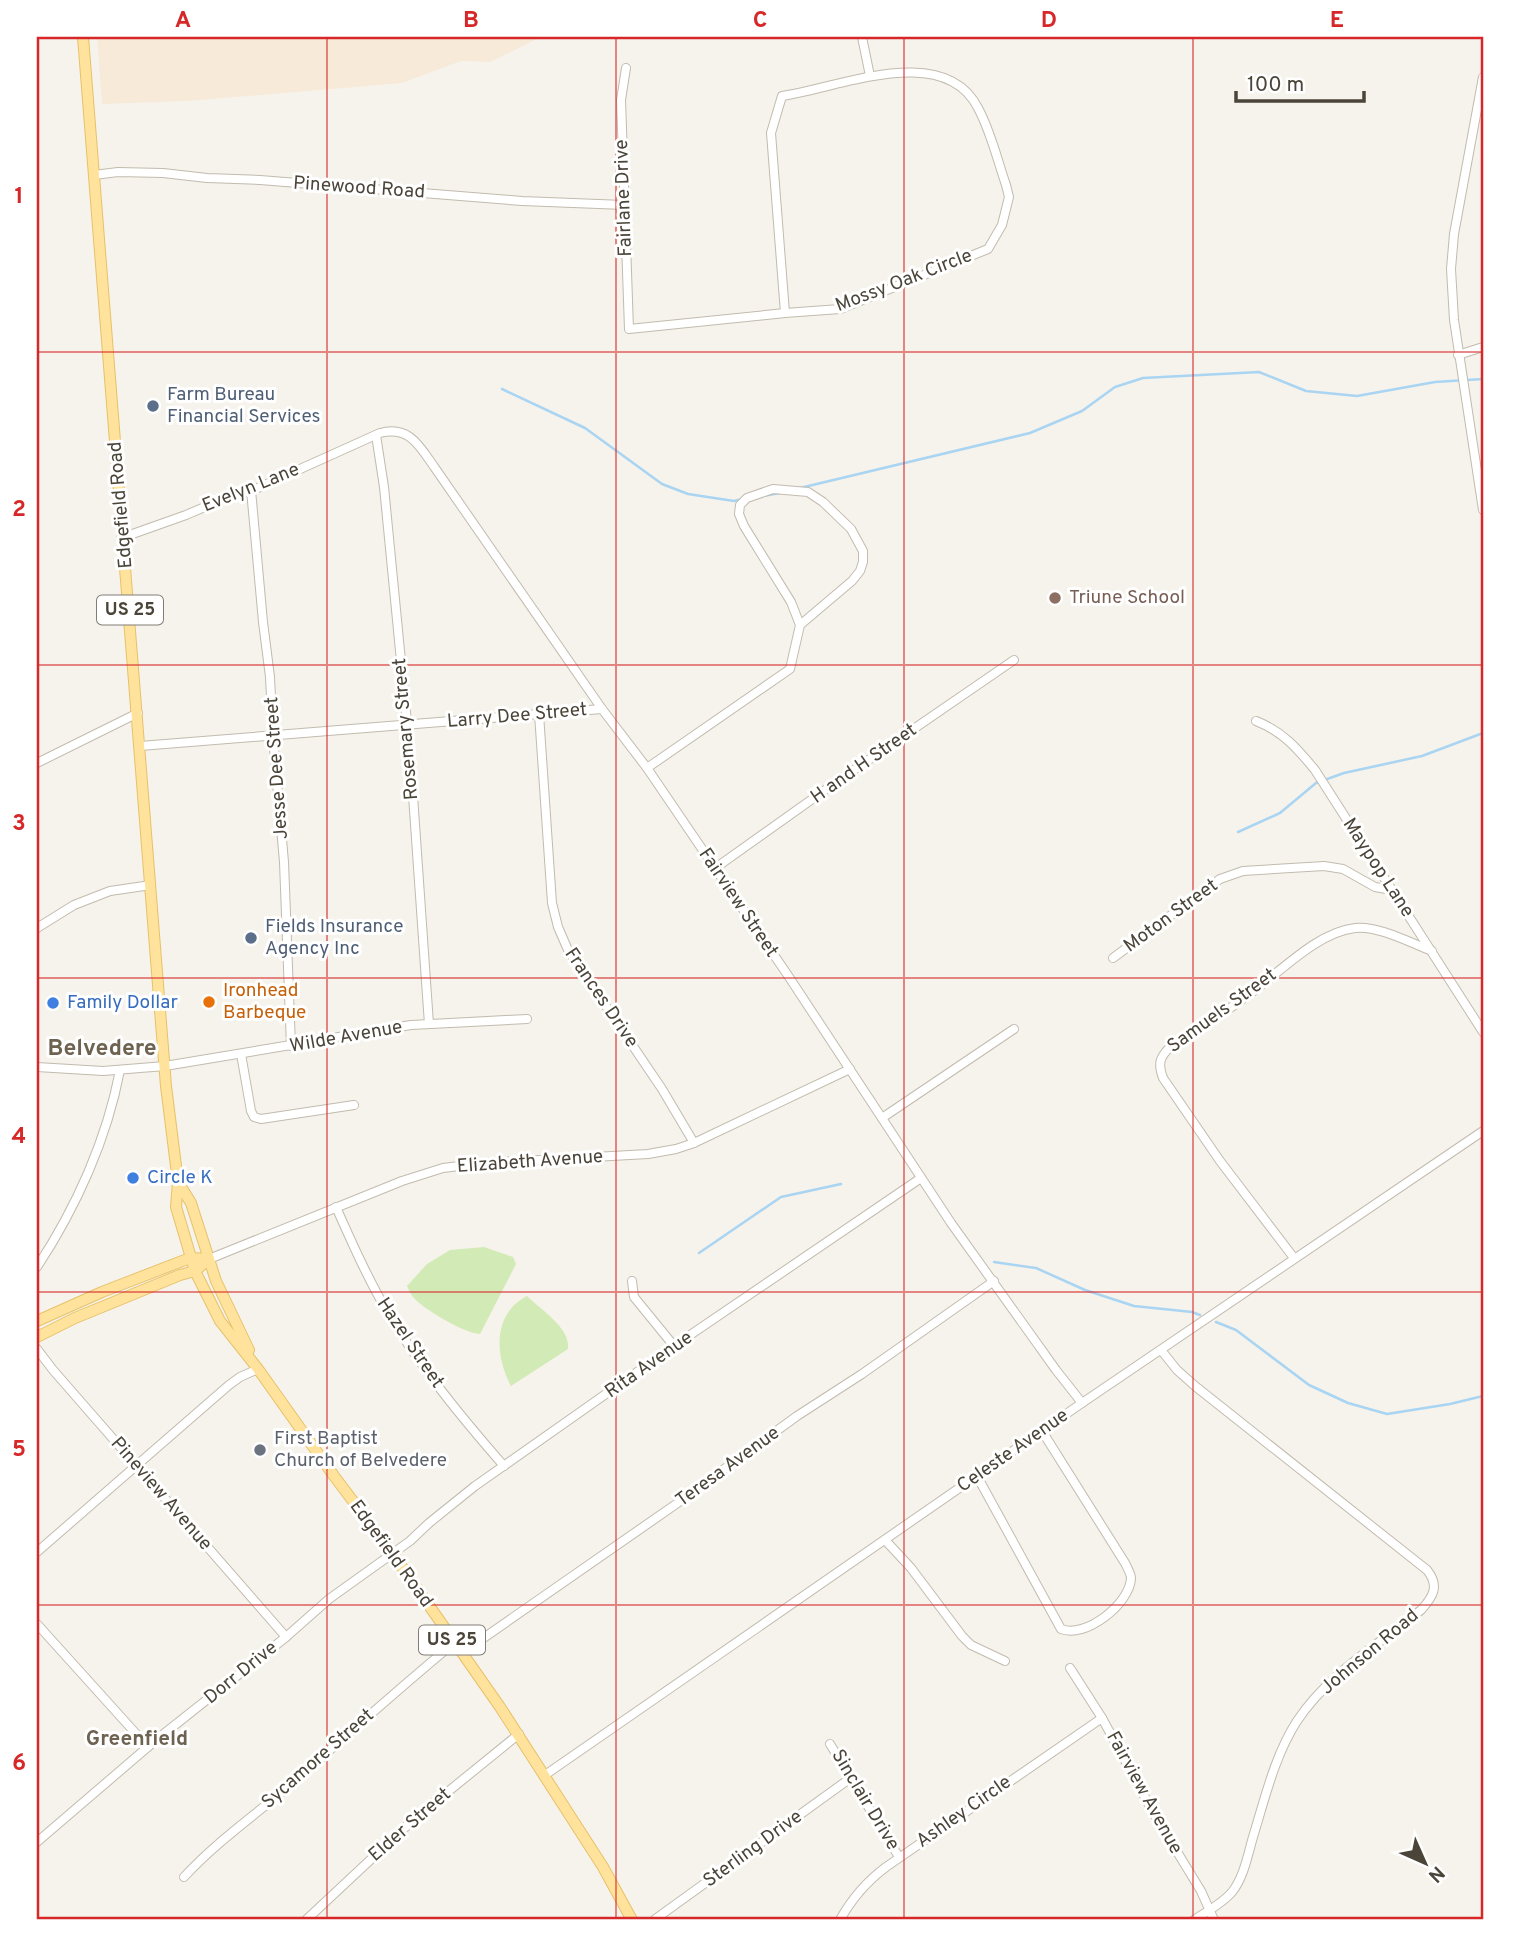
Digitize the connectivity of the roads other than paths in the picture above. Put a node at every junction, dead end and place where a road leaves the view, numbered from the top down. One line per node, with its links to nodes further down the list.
1 (83, 37): 6 (main road, Edgefield Road / US 25)
2 (862, 37): 4 (street)
3 (626, 68): 7 (street, Fairlane Drive)
4 (870, 76): 8 (street, Mossy Oak Circle); 8 (street, Mossy Oak Circle)
5 (1483, 77): 11 (street)
6 (94, 175): 7 (street, Pinewood Road); 15 (main road, Edgefield Road / US 25)
7 (624, 205): 9 (street, Fairlane Drive)
8 (785, 313): 9 (street, Mossy Oak Circle)
9 (629, 329)
10 (1483, 347): 11 (street)
11 (1458, 355): 14 (street)
12 (376, 435): 13 (street, Evelyn Lane); 18 (street, Fairview Street); 22 (street, Rosemary Street)
13 (251, 490): 15 (street, Evelyn Lane); 23 (street, Jesse Dee Street)
14 (1483, 510)
15 (124, 537): 19 (main road, Edgefield Road / US 25)
16 (800, 625): 16 (street); 26 (street)
17 (1014, 660): 27 (street, H and H Street)
18 (602, 709): 20 (street, Larry Dee Street); 26 (street, Fairview Street)
19 (138, 713): 24 (main road, Edgefield Road / US 25); 25 (street)
20 (539, 713): 22 (street, Larry Dee Street); 46 (street, Frances Drive)
21 (1256, 721): 29 (street, Maypop Lane)
22 (407, 725): 23 (street, Larry Dee Street); 34 (street, Rosemary Street)
23 (273, 737): 24 (street, Larry Dee Street); 37 (street, Jesse Dee Street)
24 (140, 746): 28 (main road, Edgefield Road / US 25)
25 (37, 763)
26 (647, 768): 27 (street, Fairview Street)
27 (715, 869): 41 (street, Fairview Street)
28 (151, 885): 30 (street); 39 (main road, Edgefield Road / US 25)
29 (1392, 890): 31 (street, Maypop Lane); 32 (street, Moton Street)
30 (37, 928)
31 (1432, 951): 36 (street, Maypop Lane); 51 (street, Samuels Street)
32 (1113, 958)
33 (527, 1019): 34 (street, Wilde Avenue)
34 (429, 1024): 37 (street, Wilde Avenue)
35 (1014, 1029): 44 (street)
36 (1483, 1032)
37 (291, 1046): 38 (street, Wilde Avenue)
38 (241, 1054): 39 (street, Wilde Avenue); 43 (street)
39 (165, 1066): 42 (street, Wilde Avenue); 48 (main road, Edgefield Road / US 25)
40 (37, 1067): 42 (street, Wilde Avenue)
41 (850, 1069): 44 (street, Fairview Street); 46 (street, Elizabeth Avenue)
42 (120, 1070): 53 (street)
43 (354, 1105)
44 (882, 1118): 47 (street, Fairview Street)
45 (1483, 1130): 51 (street, Celeste Avenue)
46 (694, 1143): 49 (street, Elizabeth Avenue)
47 (921, 1178): 56 (street, Fairview Street); 59 (street, Rita Avenue)
48 (178, 1182): 50 (main road, Edgefield Road / US 25); 52 (main road, Edgefield Road / US 25)
49 (336, 1207): 52 (street, Elizabeth Avenue); 66 (street, Hazel Street)
50 (190, 1258): 52 (main road); 54 (main road, Edgefield Road / US 25); 57 (main road)
51 (1294, 1258): 61 (street, Celeste Avenue)
52 (209, 1259): 54 (main road); 62 (main road, Edgefield Road / US 25)
53 (37, 1267)
54 (195, 1271): 58 (main road); 62 (main road, Edgefield Road / US 25)
55 (632, 1280): 59 (street)
56 (994, 1281): 63 (street, Fairview Street); 74 (street, Teresa Avenue)
57 (37, 1321)
58 (37, 1337)
59 (674, 1346): 66 (street, Rita Avenue)
60 (37, 1349): 65 (street, Pineview Avenue)
61 (1161, 1350): 63 (street, Celeste Avenue); 86 (street, Johnson Road)
62 (258, 1369): 65 (street); 70 (main road, Edgefield Road / US 25)
63 (1082, 1403): 64 (street, Celeste Avenue)
64 (1042, 1430): 67 (street, Celeste Avenue); 67 (street)
65 (136, 1466): 69 (street); 72 (street, Pineview Avenue)
66 (504, 1466): 70 (street, Rita Avenue)
67 (977, 1476): 68 (street, Celeste Avenue)
68 (885, 1540): 75 (street); 81 (street, Celeste Avenue)
69 (37, 1552)
70 (387, 1557): 72 (street, Dorr Drive); 73 (main road, Edgefield Road / US 25)
71 (37, 1624): 80 (street)
72 (286, 1637): 80 (street, Dorr Drive)
73 (454, 1643): 74 (main road, Edgefield Road / US 25); 85 (street, Sycamore Street)
74 (462, 1653): 78 (main road, Edgefield Road / US 25)
75 (1005, 1661)
76 (1070, 1668): 77 (street, Fairview Avenue)
77 (1102, 1718): 84 (street, Ashley Circle); 86 (street, Fairview Avenue)
78 (519, 1734): 81 (main road, Edgefield Road / US 25); 87 (street, Elder Street)
79 (830, 1744): 82 (street, Sinclair Drive)
80 (148, 1747): 83 (street, Dorr Drive)
81 (545, 1775): 88 (main road, Edgefield Road / US 25)
82 (852, 1777): 84 (street, Sinclair Drive); 89 (street, Sterling Drive)
83 (37, 1842)
84 (899, 1857): 90 (street, Ashley Circle)
85 (184, 1877)
86 (1209, 1910): 91 (street, Johnson Road); 92 (street, Fairview Avenue)
87 (306, 1920)
88 (632, 1920)
89 (654, 1920)
90 (840, 1920)
91 (1194, 1920)
92 (1214, 1920)

